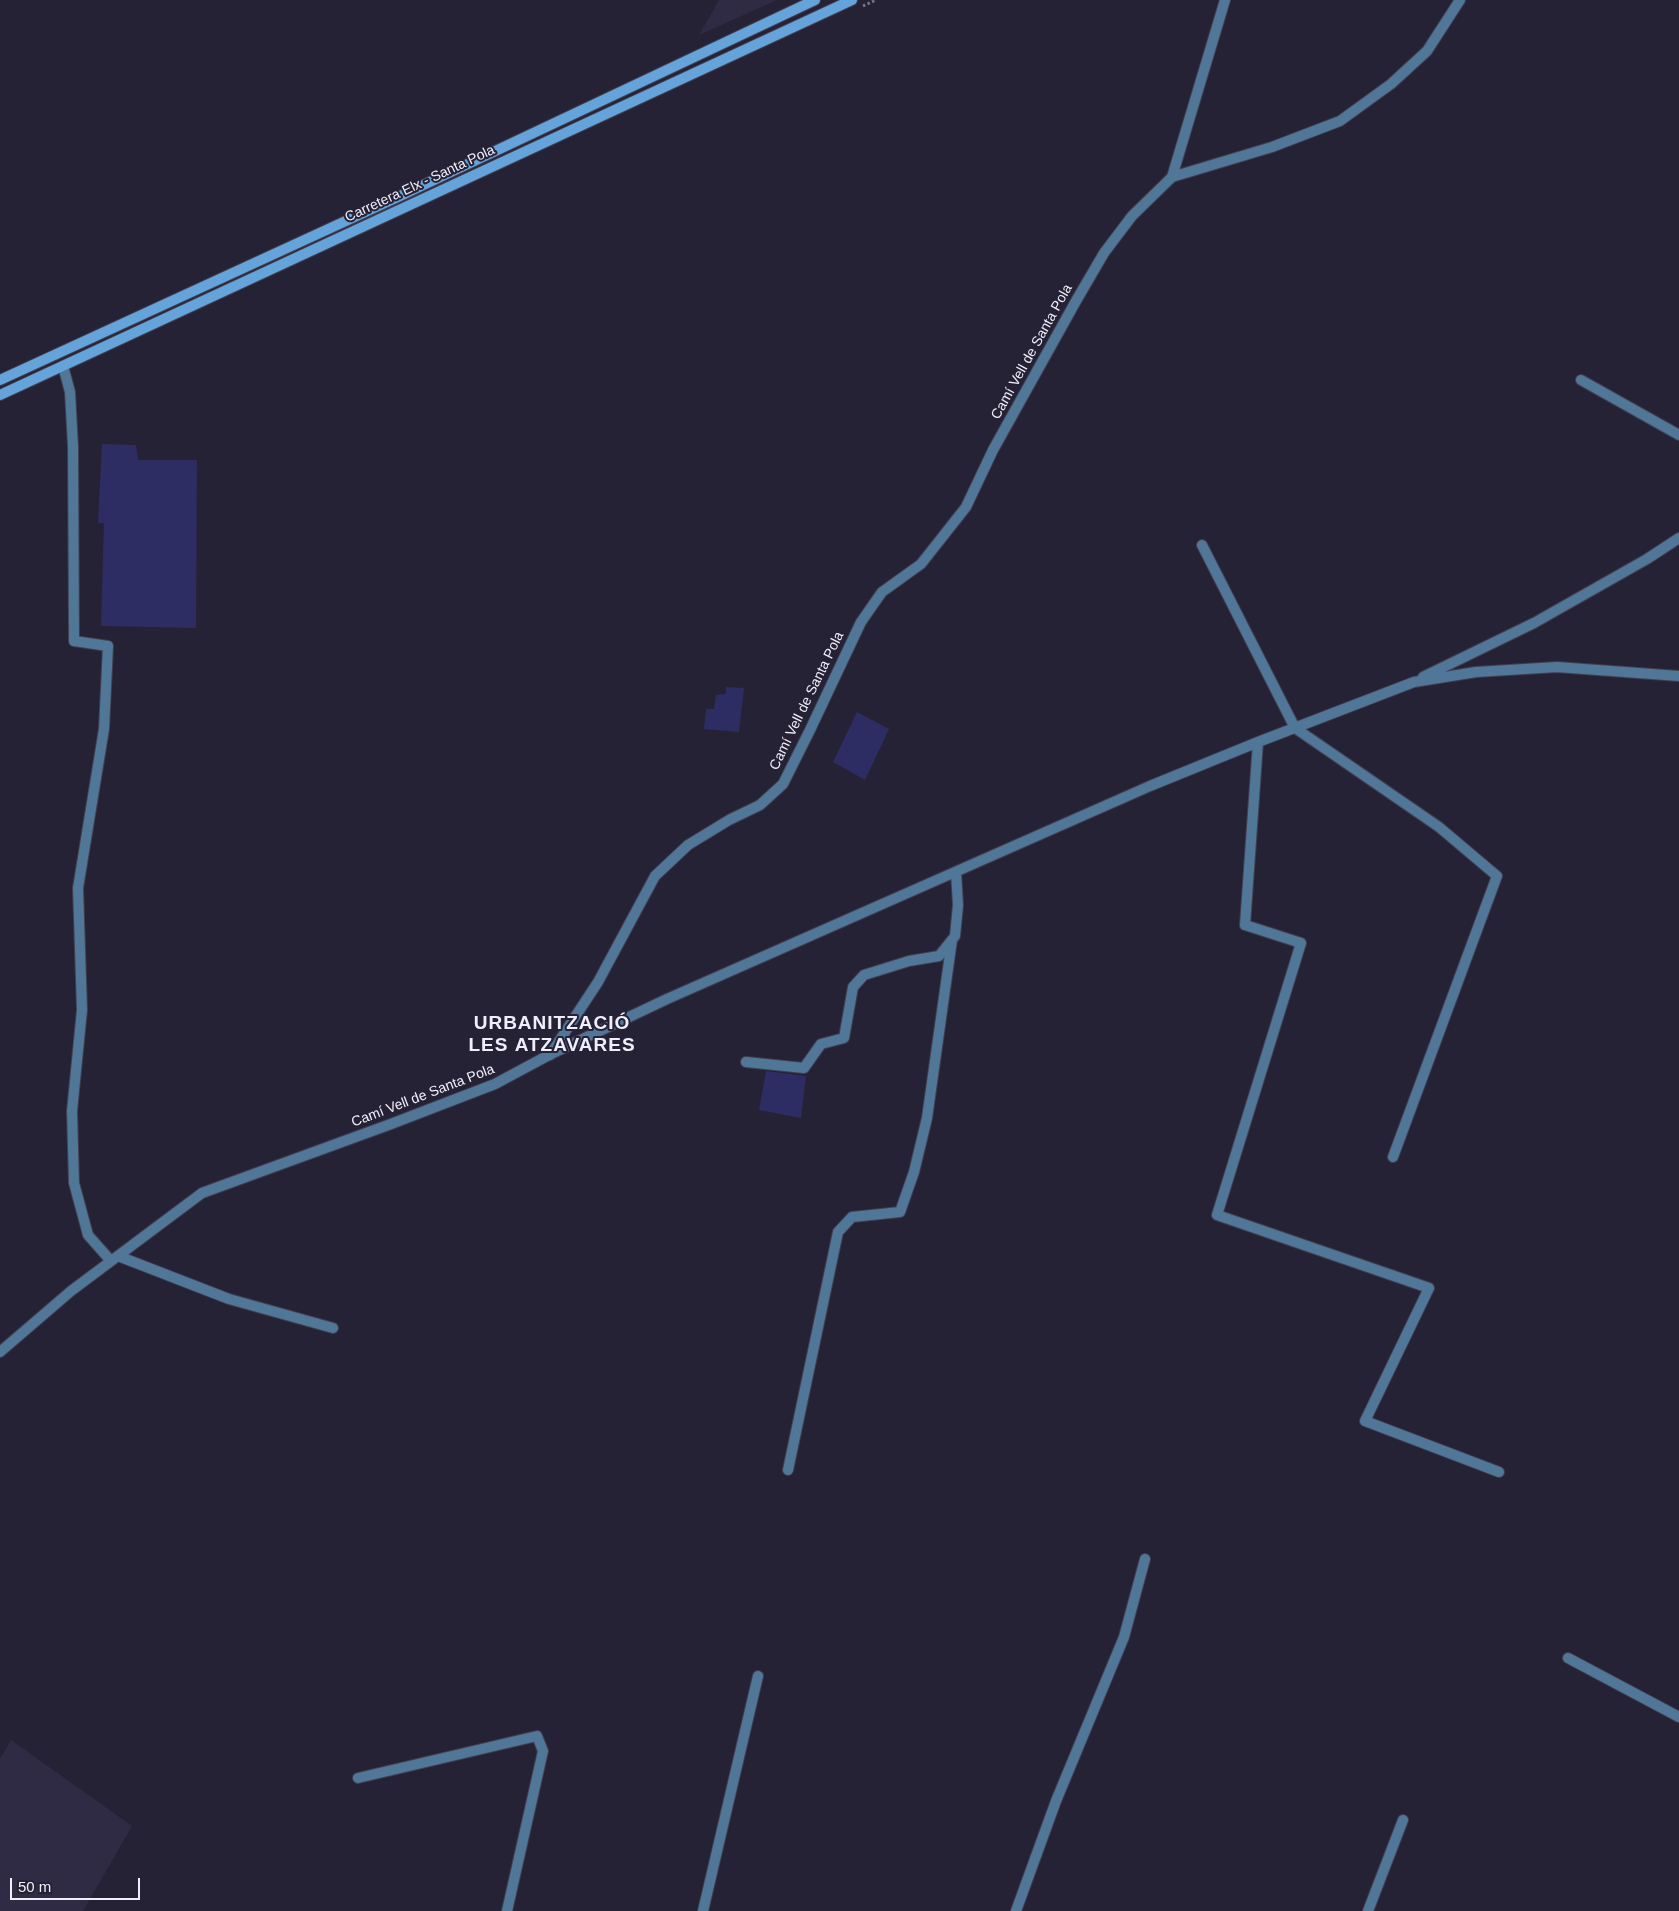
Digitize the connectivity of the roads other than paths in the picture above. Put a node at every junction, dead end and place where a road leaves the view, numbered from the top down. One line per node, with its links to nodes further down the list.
1 (815, 0): 7 (main road, Carretera Elx - Santa Pola)
2 (852, 0): 6 (main road, Carretera Elx - Santa Pola)
3 (1225, 0): 5 (street)
4 (1460, 0): 5 (street, Camí Vell de Santa Pola)
5 (1172, 177): 19 (street, Camí Vell de Santa Pola)
6 (63, 366): 9 (main road, Carretera Elx - Santa Pola); 22 (street)
7 (0, 380)
8 (1581, 380): 10 (street)
9 (0, 395)
10 (1679, 435)
11 (1679, 538): 14 (street)
12 (1202, 545): 15 (street)
13 (1679, 676): 14 (street)
14 (1414, 682): 15 (street)
15 (1295, 728): 16 (street); 21 (street)
16 (1258, 742): 17 (street); 26 (street)
17 (956, 872): 18 (street); 19 (street)
18 (952, 940): 20 (street); 25 (street)
19 (549, 1056): 22 (street, Camí Vell de Santa Pola)
20 (746, 1062)
21 (1393, 1157)
22 (114, 1258): 23 (street); 24 (street, Camí Vell de Santa Pola)
23 (333, 1328)
24 (0, 1352)
25 (788, 1470)
26 (1499, 1472)
27 (1145, 1559): 35 (street)
28 (1568, 1658): 30 (street)
29 (758, 1676): 34 (street)
30 (1679, 1717)
31 (358, 1778): 33 (street)
32 (1403, 1820): 36 (street)
33 (507, 1911)
34 (703, 1911)
35 (1016, 1911)
36 (1368, 1911)

